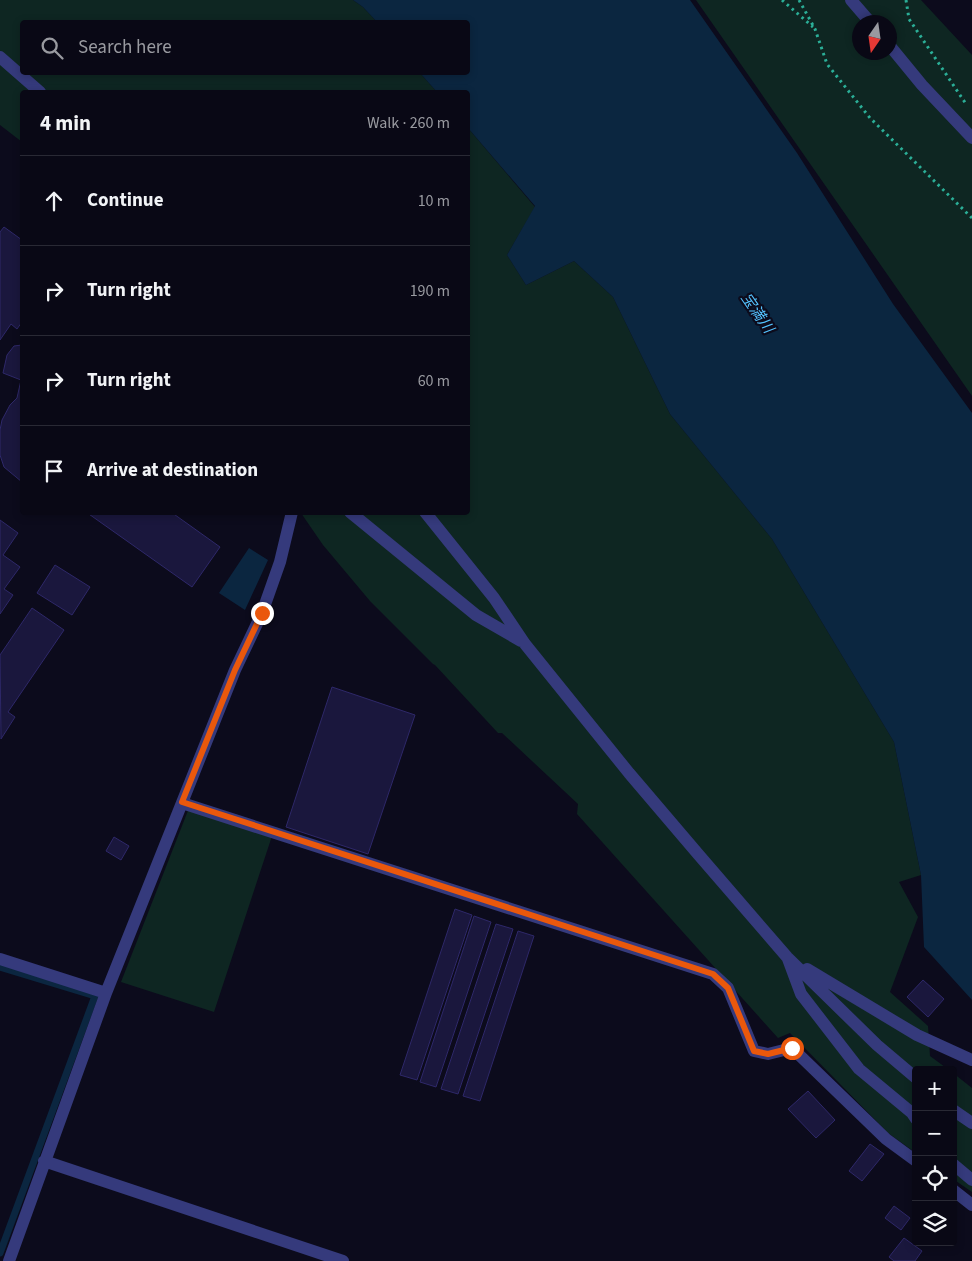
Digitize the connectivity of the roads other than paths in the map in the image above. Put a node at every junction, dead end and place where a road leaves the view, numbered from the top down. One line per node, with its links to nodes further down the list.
1 (851, 0): 2 (street)
2 (864, 15)
3 (897, 55): 8 (street)
4 (0, 57): 5 (street)
5 (20, 74)
6 (21, 75): 7 (street)
7 (38, 90)
8 (972, 138)
9 (291, 515): 13 (street)
10 (354, 515): 12 (street)
11 (427, 515): 12 (street)
12 (525, 644): 14 (street)
13 (182, 802): 16 (street); 22 (street)
14 (787, 957): 17 (street); 18 (street); 20 (street)
15 (0, 959): 16 (street)
16 (106, 993): 23 (street)
17 (972, 1060)
18 (912, 1075)
19 (954, 1111): 21 (street)
20 (912, 1113)
21 (972, 1124)
22 (912, 1158)
23 (44, 1160): 28 (street); 29 (street)
24 (957, 1167): 25 (street)
25 (972, 1180)
26 (957, 1193): 27 (street)
27 (972, 1205)
28 (9, 1261)
29 (343, 1261)

